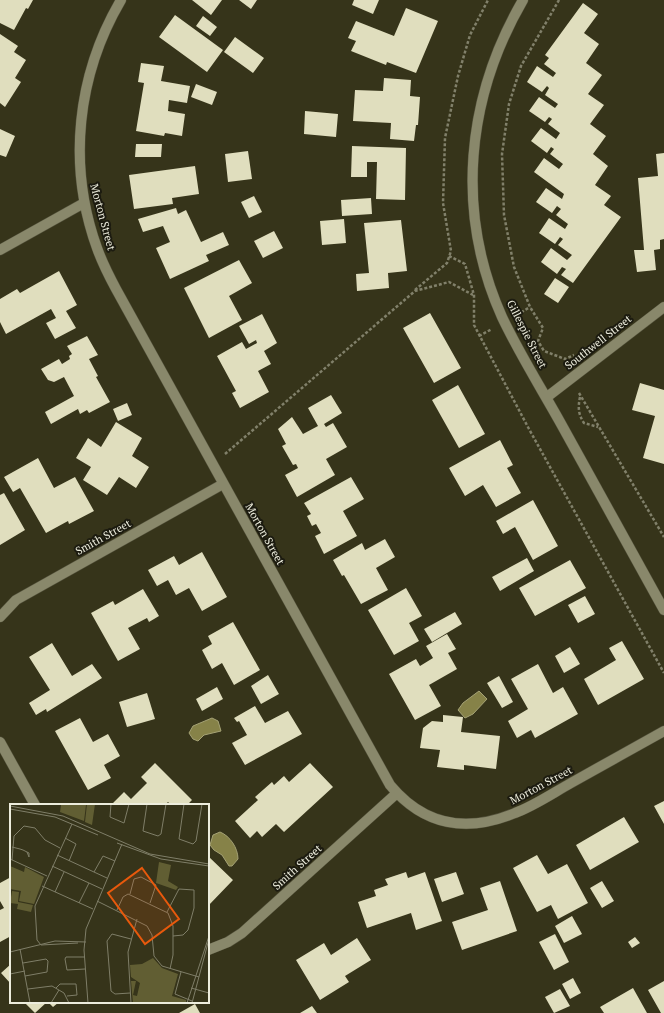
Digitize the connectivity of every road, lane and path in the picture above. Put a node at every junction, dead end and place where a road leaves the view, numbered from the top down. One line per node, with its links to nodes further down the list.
1 (121, 0): 5 (street, Morton Street)
2 (488, 0): 7 (path)
3 (523, 0): 12 (street, Gillespie Street)
4 (559, 0): 11 (path)
5 (84, 203): 6 (street); 14 (street, Morton Street)
6 (0, 250)
7 (449, 256): 8 (path); 9 (path)
8 (415, 291): 9 (path); 14 (path)
9 (474, 296): 19 (path)
10 (664, 307): 12 (street, Southwell Street)
11 (578, 352)
12 (546, 397): 17 (street, Gillespie Street)
13 (598, 427): 13 (path); 16 (path)
14 (213, 465): 15 (street, Morton Street)
15 (223, 484): 18 (street, Smith Street); 22 (street, Morton Street)
16 (664, 537)
17 (664, 610)
18 (0, 617)
19 (664, 673)
20 (664, 731): 22 (street, Morton Street)
21 (0, 742): 23 (street)
22 (397, 793): 24 (street, Smith Street)
23 (34, 804)
24 (209, 950)

